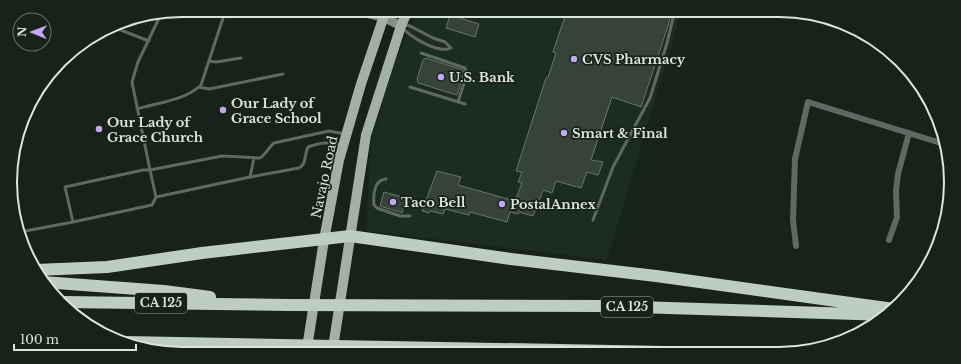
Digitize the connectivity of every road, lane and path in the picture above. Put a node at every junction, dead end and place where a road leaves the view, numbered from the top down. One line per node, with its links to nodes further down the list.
1 (223, 17): 12 (lane)
2 (384, 17): 20 (main road, Navajo Road)
3 (390, 17): 7 (street)
4 (405, 17): 7 (main road)
5 (673, 17): 29 (lane)
6 (159, 18): 9 (lane)
7 (401, 26): 7 (lane); 32 (main road)
8 (120, 30): 9 (lane)
9 (149, 41): 18 (lane)
10 (421, 53): 16 (lane)
11 (241, 58): 12 (lane)
12 (209, 61): 14 (lane)
13 (283, 74): 14 (lane)
14 (199, 87): 18 (lane)
15 (410, 87): 16 (lane)
16 (458, 102): 17 (lane)
17 (465, 104)
18 (137, 109): 24 (lane)
19 (909, 133): 21 (street); 34 (street); 35 (street)
20 (346, 135): 22 (main road, Navajo Road); 23 (lane)
21 (939, 142)
22 (344, 145): 25 (lane); 33 (main road, Navajo Road)
23 (254, 158): 24 (lane); 25 (lane)
24 (150, 170): 27 (lane); 30 (lane)
25 (250, 177): 27 (lane)
26 (386, 179): 28 (lane)
27 (156, 197): 30 (lane)
28 (410, 216)
29 (593, 220)
30 (72, 222): 31 (lane)
31 (25, 231)
32 (350, 236): 33 (highway); 40 (highway); 46 (main road)
33 (324, 240): 36 (highway); 45 (main road, Navajo Road)
34 (889, 240)
35 (796, 246)
36 (42, 270)
37 (51, 283): 39 (highway)
38 (69, 302): 39 (highway, CA 125)
39 (261, 304): 41 (highway, CA 125)
40 (886, 308)
41 (877, 315)
42 (144, 342): 43 (highway)
43 (286, 345): 44 (highway); 47 (highway)
44 (262, 347)
45 (307, 347)
46 (333, 347)
47 (412, 347)

